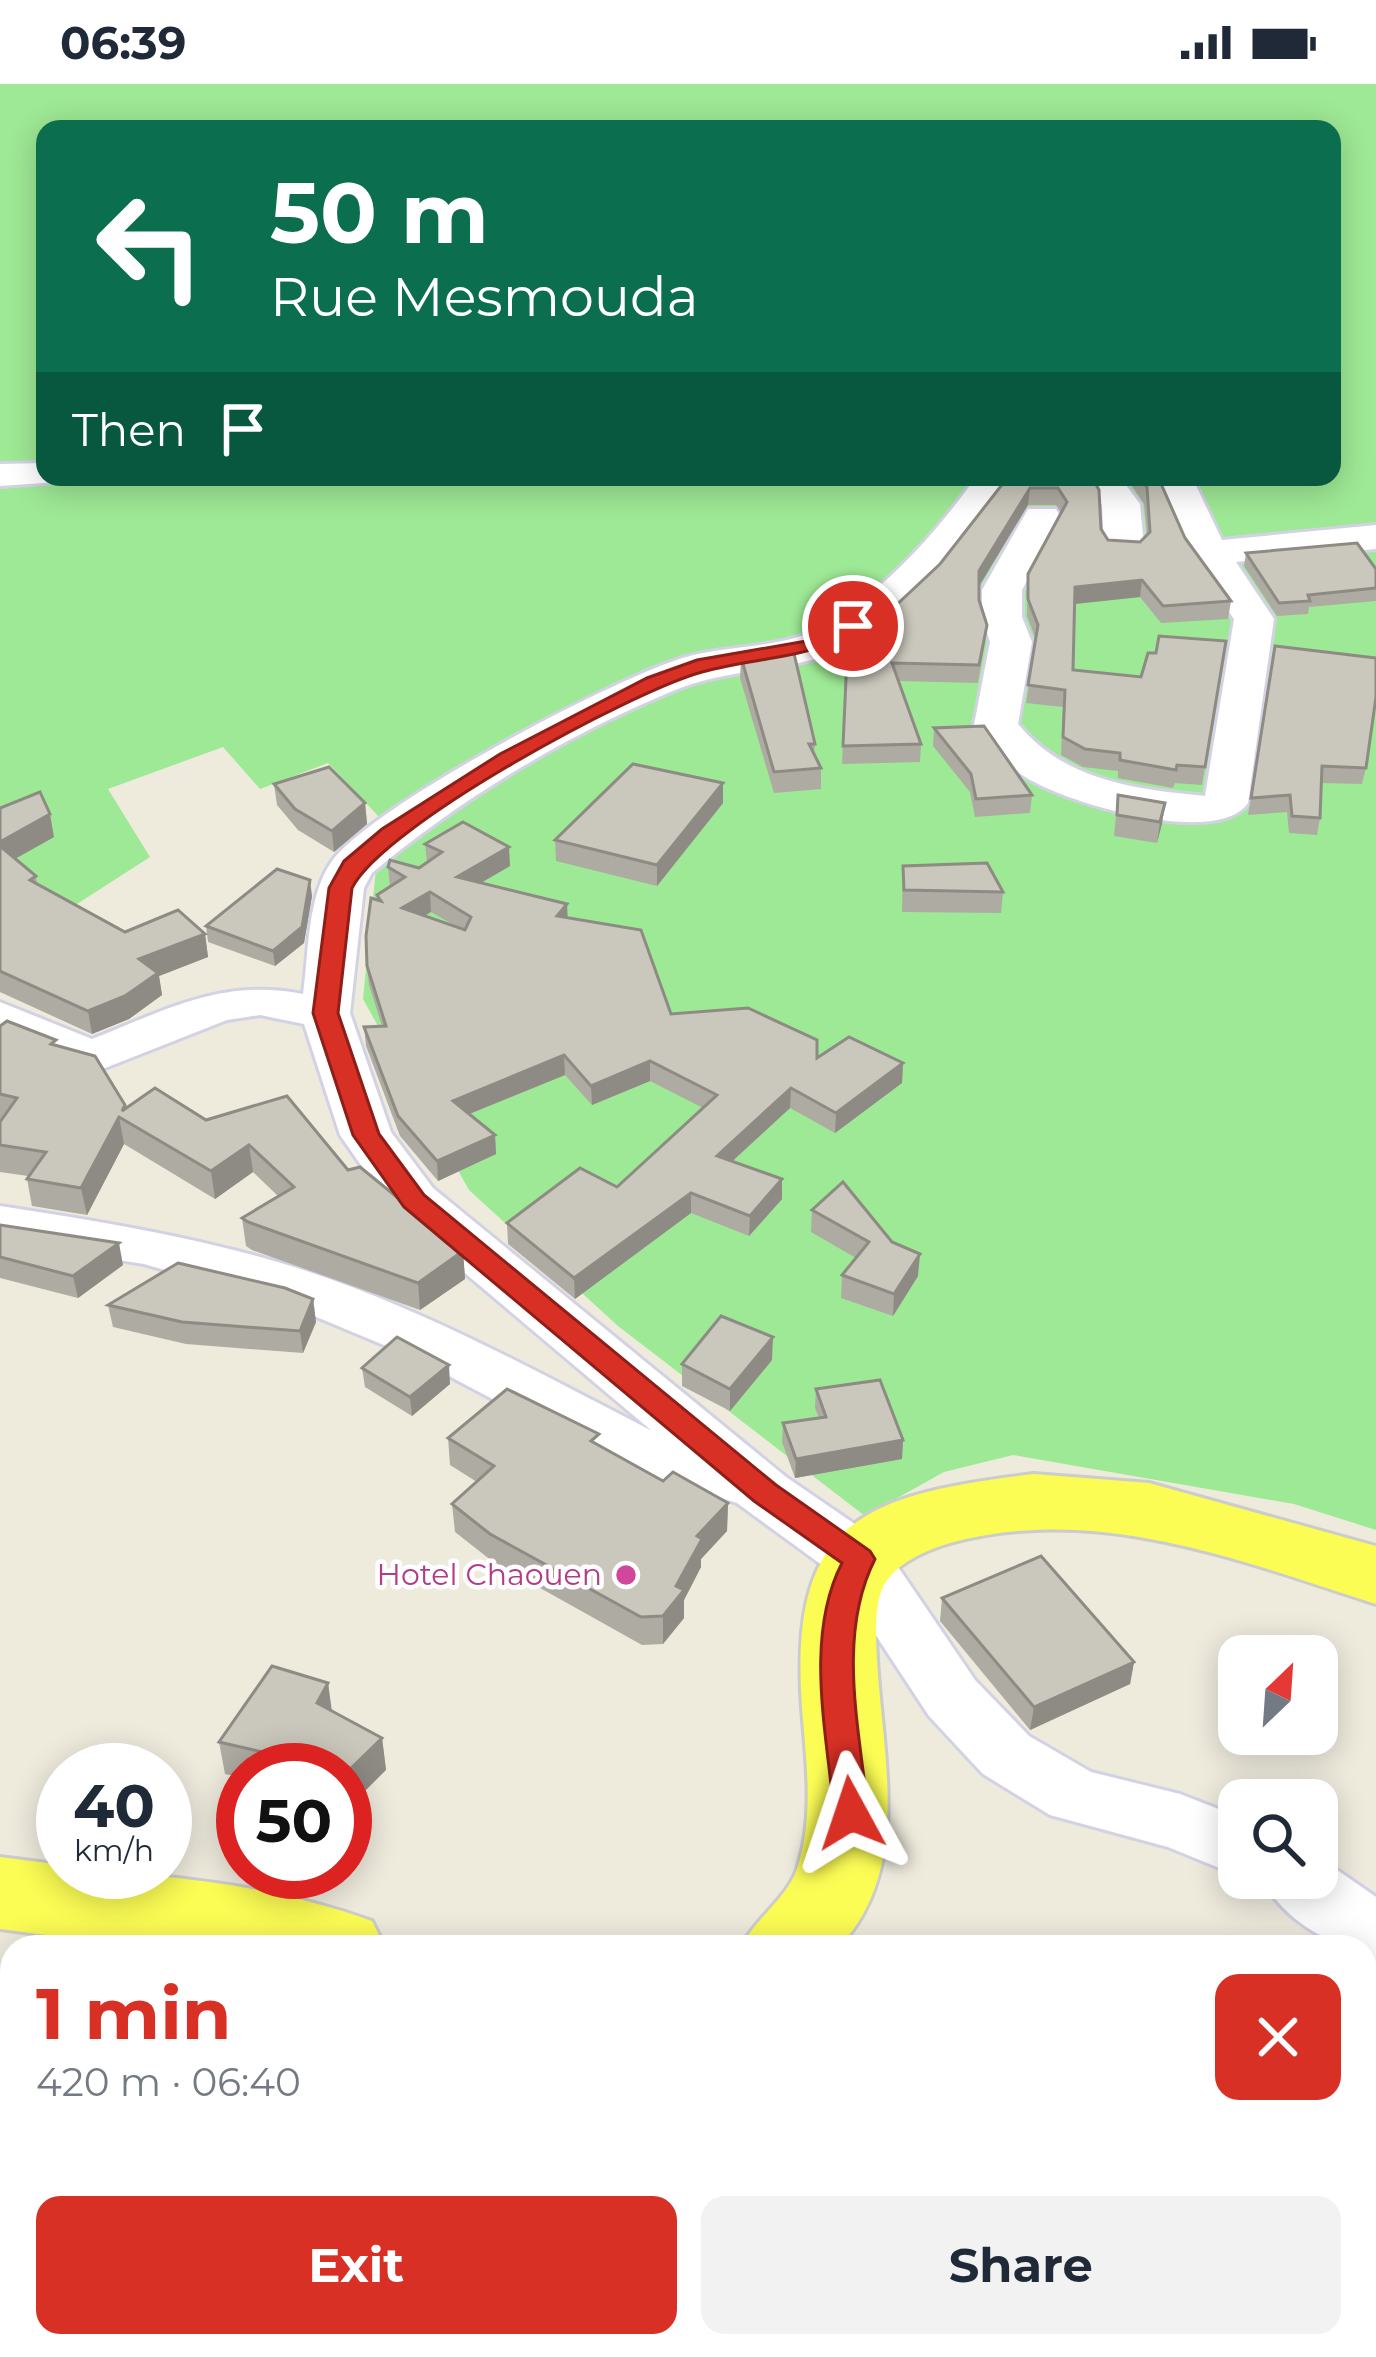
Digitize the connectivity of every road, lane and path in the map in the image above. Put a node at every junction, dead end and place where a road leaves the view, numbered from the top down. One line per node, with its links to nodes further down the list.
1 (36, 474): 2 (street)
2 (0, 475)
3 (989, 486): 10 (street)
4 (1107, 486): 8 (street)
5 (1178, 486): 9 (street)
6 (1042, 517): 9 (street)
7 (1376, 537): 9 (street)
8 (1124, 545)
9 (1207, 553)
10 (325, 1013): 11 (street); 13 (street)
11 (0, 1017)
12 (0, 1224): 13 (street)
13 (765, 1493): 14 (street)
14 (860, 1559): 15 (main road); 16 (street); 20 (main road)
15 (1376, 1575)
16 (1218, 1839)
17 (0, 1893): 19 (main road)
18 (1325, 1899): 21 (street)
19 (287, 1935)
20 (799, 1935)
21 (1375, 1935)

